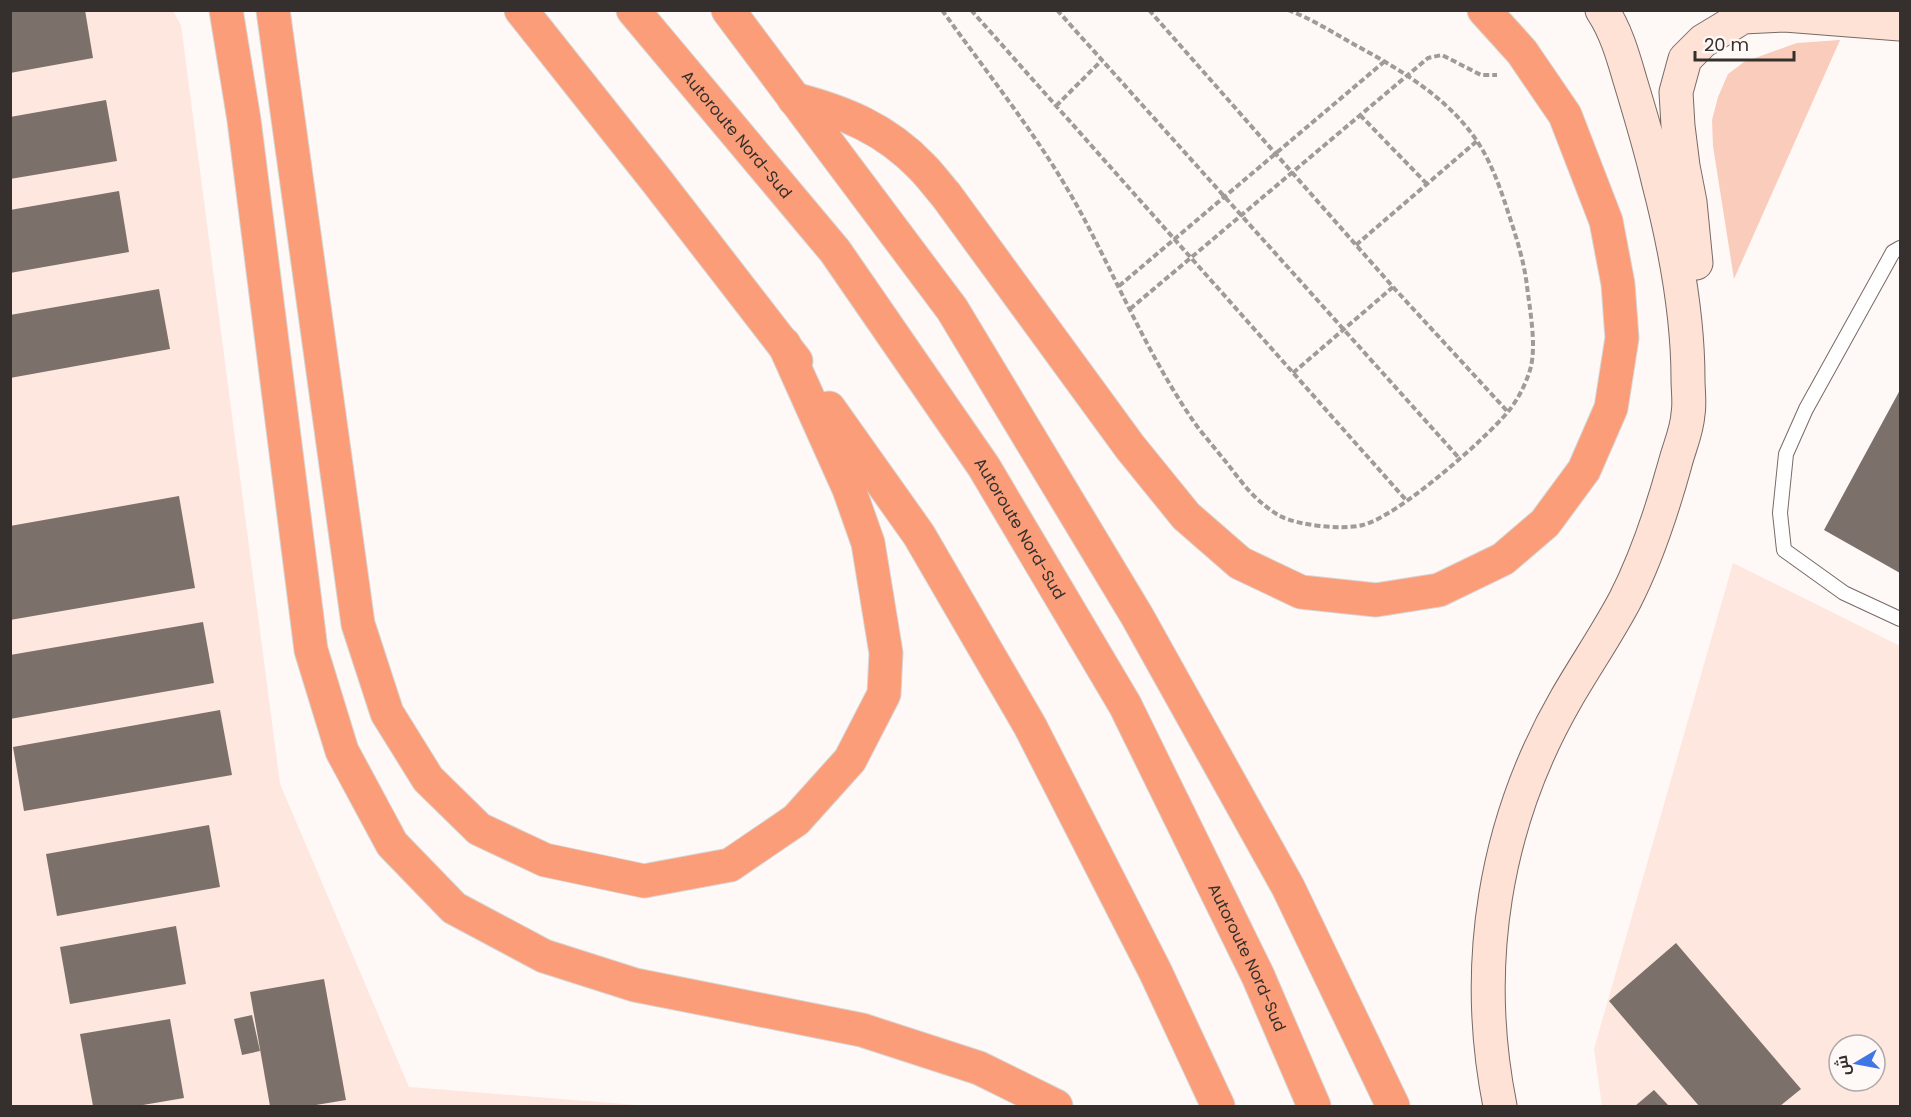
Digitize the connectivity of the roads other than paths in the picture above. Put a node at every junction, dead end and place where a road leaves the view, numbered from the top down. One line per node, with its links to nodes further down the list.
1 (226, 10): 14 (highway)
2 (273, 10): 11 (highway)
3 (521, 10): 11 (highway)
4 (633, 10): 16 (highway, Autoroute Nord-Sud)
5 (728, 10): 9 (highway)
6 (1484, 10): 9 (highway)
7 (1602, 10): 12 (main road)
8 (1900, 24): 12 (main road)
9 (794, 99): 17 (highway)
10 (1900, 248): 13 (lane)
11 (784, 344): 15 (highway)
12 (1688, 415): 18 (main road)
13 (1900, 619)
14 (1056, 1107)
15 (1218, 1107)
16 (1314, 1107)
17 (1393, 1107)
18 (1500, 1107)

